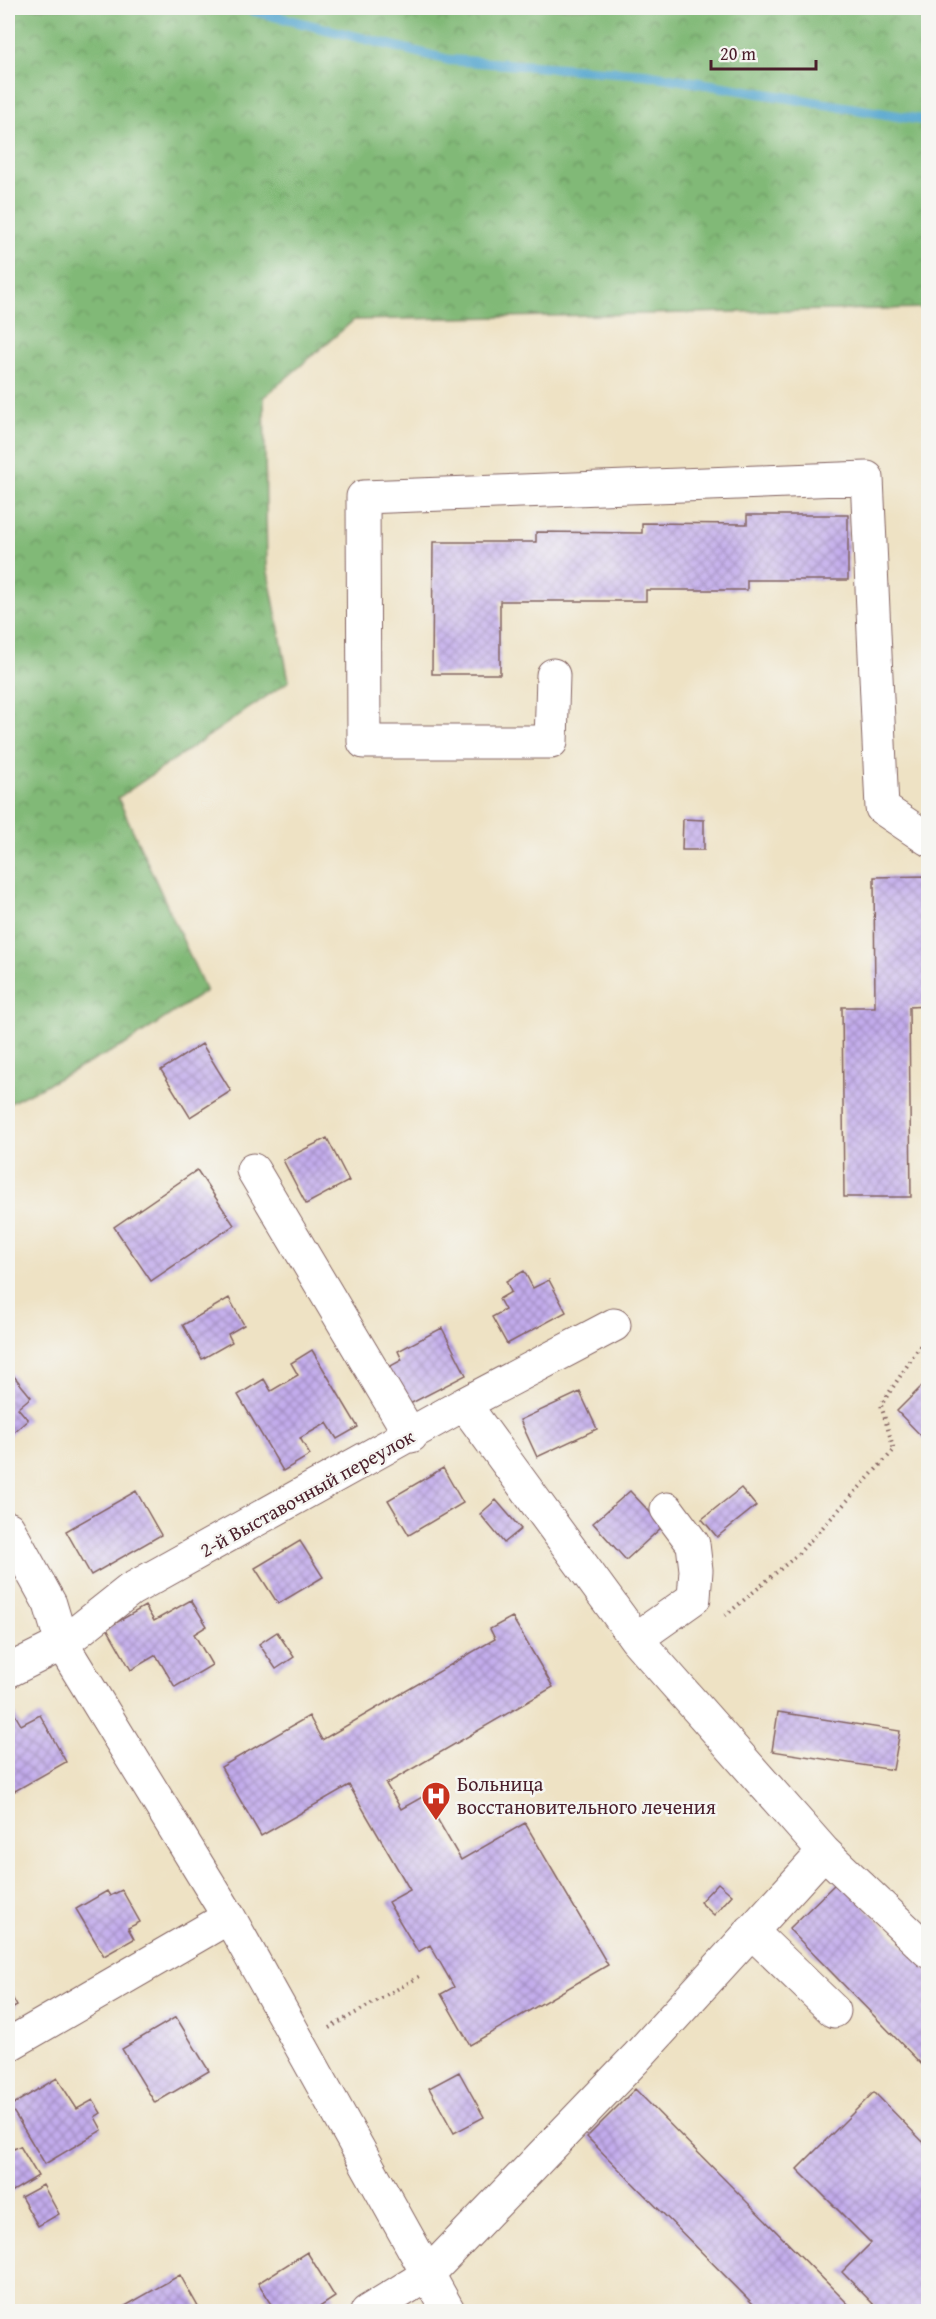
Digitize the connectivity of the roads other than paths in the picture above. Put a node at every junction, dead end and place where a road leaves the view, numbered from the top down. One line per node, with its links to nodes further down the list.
1 (553, 675): 2 (street)
2 (928, 839)
3 (253, 1170): 6 (street)
4 (614, 1325): 5 (street, 2-й Выставочный переулок)
5 (464, 1404): 6 (street, 2-й Выставочный переулок); 9 (street)
6 (411, 1436): 10 (street, 2-й Выставочный переулок)
7 (667, 1509): 9 (street)
8 (8, 1528): 10 (street)
9 (636, 1639): 12 (street)
10 (62, 1644): 11 (street, 2-й Выставочный переулок); 13 (street)
11 (8, 1671)
12 (824, 1851): 14 (street); 15 (street)
13 (229, 1917): 17 (street); 18 (street)
14 (751, 1931): 16 (street); 18 (street)
15 (928, 1951)
16 (834, 2012)
17 (8, 2045)
18 (428, 2275): 19 (street); 20 (street)
19 (367, 2312)
20 (450, 2312)

